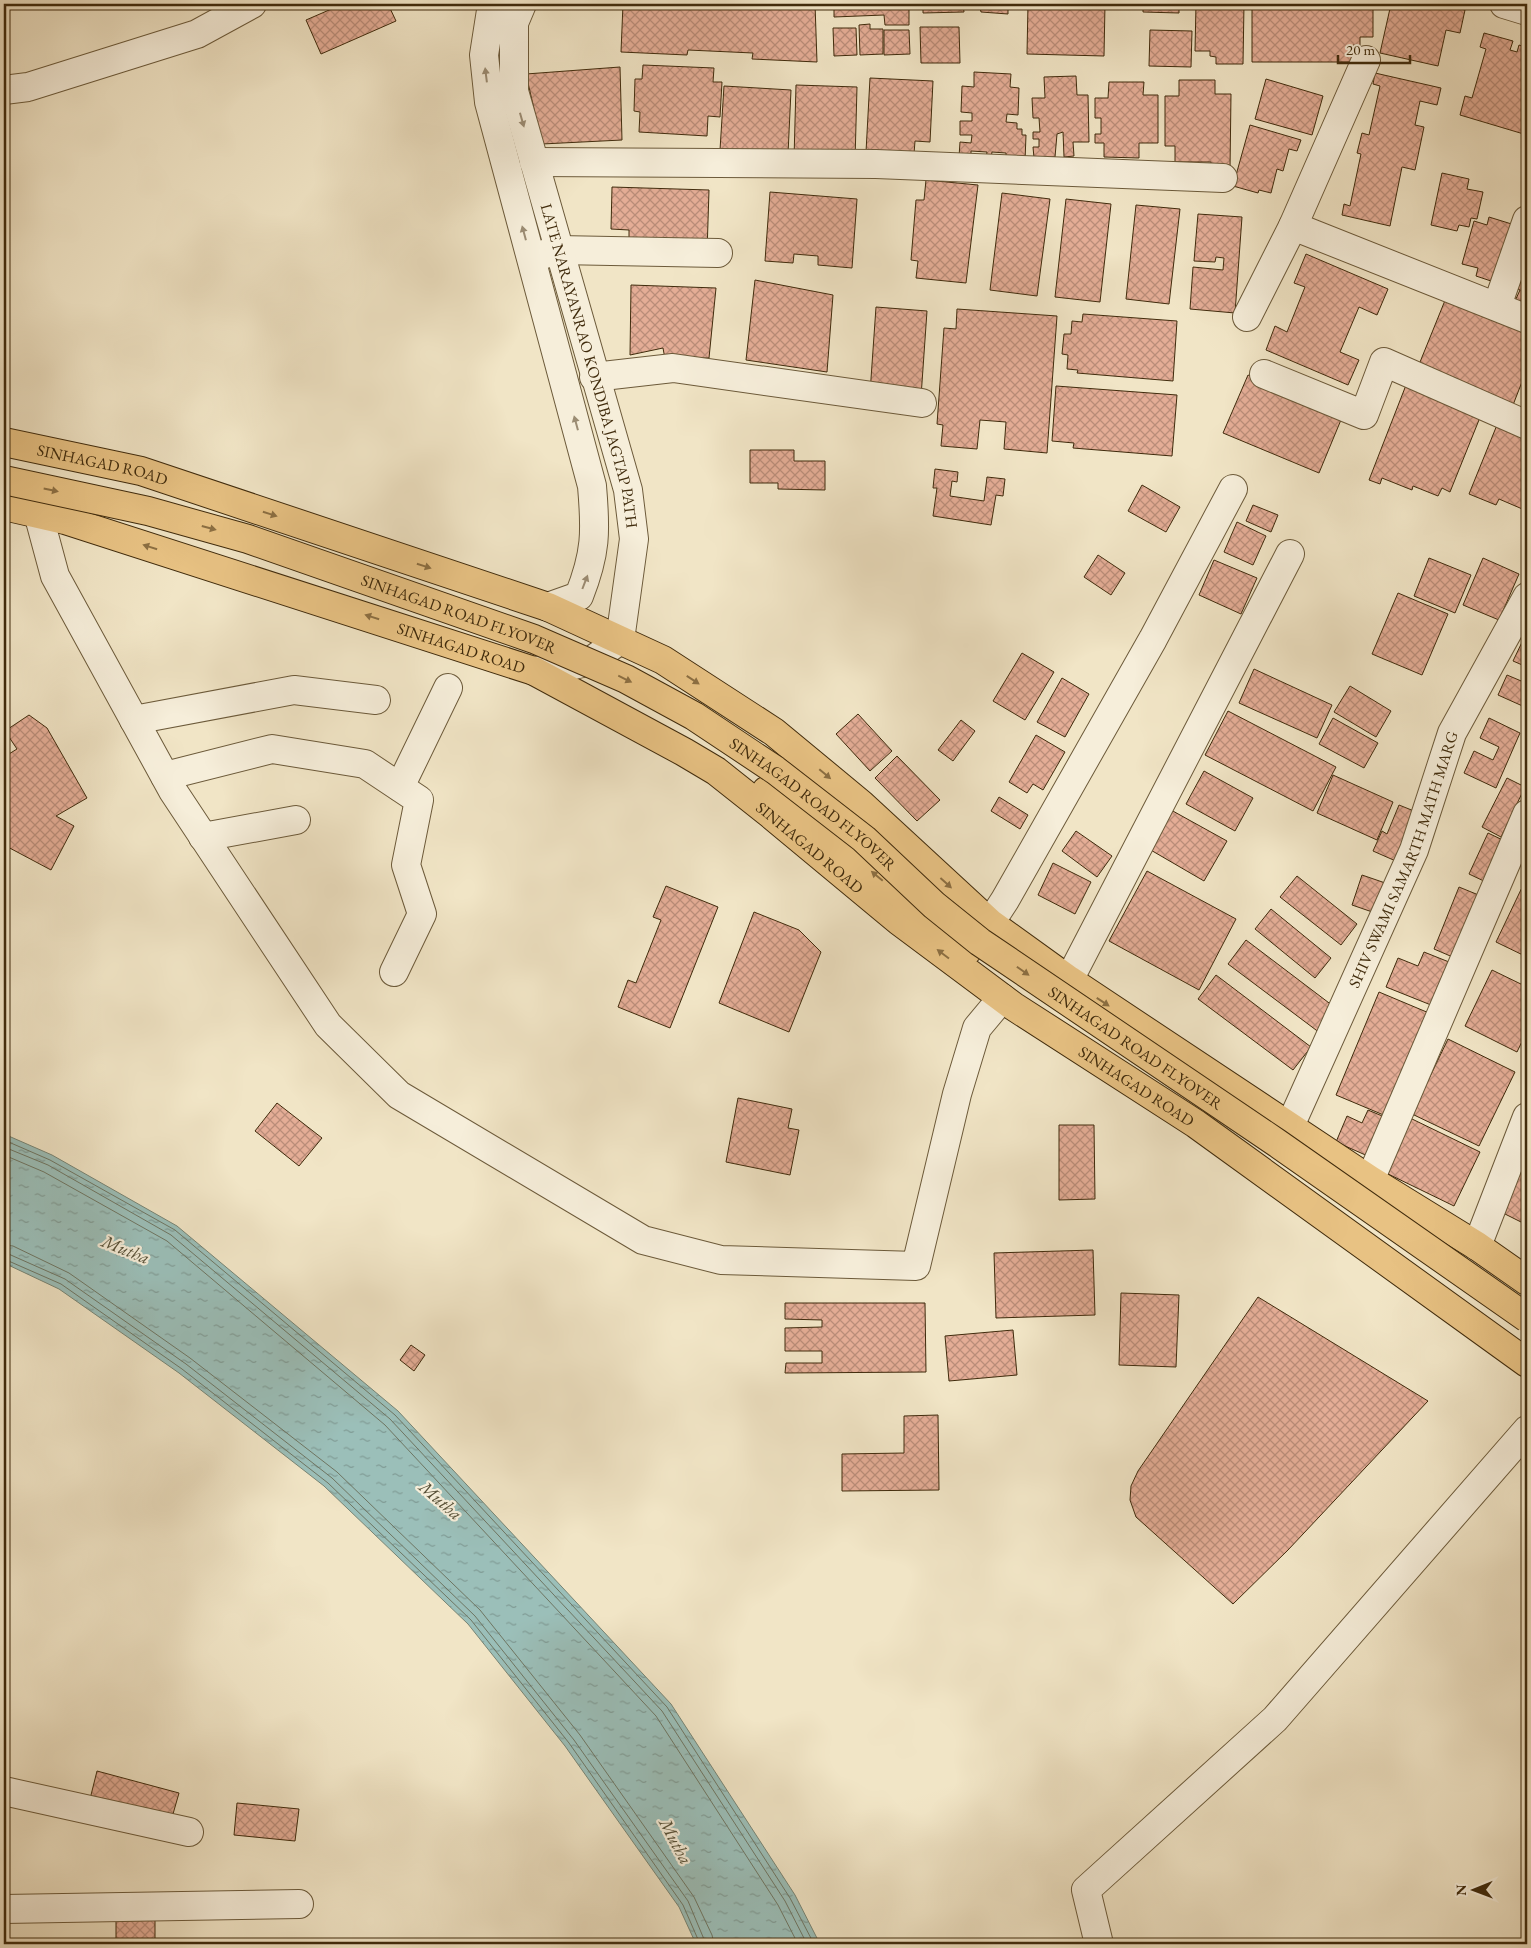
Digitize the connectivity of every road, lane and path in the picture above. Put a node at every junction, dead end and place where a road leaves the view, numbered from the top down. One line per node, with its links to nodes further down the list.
1 (252, 4): 7 (street)
2 (492, 4): 14 (street, LATE NARAYANRAO KONDIBA JAGTAP PATH, one-way to 2)
3 (522, 4): 8 (street, LATE NARAYANRAO KONDIBA JAGTAP PATH, one-way to 8)
4 (1504, 4): 5 (street)
5 (1527, 11)
6 (1366, 60): 11 (street)
7 (4, 90)
8 (534, 162): 9 (street); 12 (street, LATE NARAYANRAO KONDIBA JAGTAP PATH)
9 (1223, 178)
10 (1527, 220): 15 (street)
11 (1292, 226): 15 (street); 16 (street)
12 (558, 250): 13 (street); 14 (street); 19 (street, LATE NARAYANRAO KONDIBA JAGTAP PATH)
13 (718, 253)
14 (531, 258): 29 (street, LATE NARAYANRAO KONDIBA JAGTAP PATH, one-way to 14)
15 (1497, 306): 17 (street)
16 (1247, 317)
17 (1527, 319)
18 (1264, 374): 21 (street)
19 (594, 377): 20 (street); 30 (street, LATE NARAYANRAO KONDIBA JAGTAP PATH)
20 (922, 403)
21 (1527, 424)
22 (4, 442): 29 (main road, SINHAGAD ROAD, one-way to 29)
23 (4, 480): 50 (main road, SINHAGAD ROAD FLYOVER, one-way to 50, bridge)
24 (1233, 489): 41 (street)
25 (4, 506): 26 (main road, SINHAGAD ROAD)
26 (38, 513): 31 (main road, SINHAGAD ROAD, one-way to 26); 34 (street)
27 (1290, 554): 43 (street)
28 (1527, 598): 46 (street, SHIV SWAMI SAMARTH MATH MARG)
29 (548, 607): 30 (main road, SINHAGAD ROAD)
30 (620, 640): 31 (street); 41 (main road, SINHAGAD ROAD, one-way to 41)
31 (534, 671): 35 (main road, SINHAGAD ROAD)
32 (448, 688): 37 (street)
33 (376, 700): 34 (street)
34 (134, 720): 36 (street)
35 (716, 772): 44 (main road, SINHAGAD ROAD, one-way to 35); 51 (main road, SINHAGAD ROAD FLYOVER, one-way to 35)
36 (165, 776): 37 (street); 40 (street)
37 (400, 787): 42 (street)
38 (1527, 814): 47 (street)
39 (296, 820): 40 (street)
40 (203, 837): 44 (street)
41 (990, 923): 43 (main road, SINHAGAD ROAD)
42 (394, 972)
43 (1069, 980): 46 (main road, SINHAGAD ROAD, one-way to 46)
44 (1002, 998): 52 (main road, SINHAGAD ROAD)
45 (1527, 1117): 48 (street)
46 (1290, 1126): 47 (main road, SINHAGAD ROAD)
47 (1370, 1180): 48 (main road, SINHAGAD ROAD)
48 (1477, 1246): 49 (main road, SINHAGAD ROAD)
49 (1527, 1281)
50 (1527, 1318)
51 (1527, 1343)
52 (1527, 1363)
53 (1527, 1430): 58 (street)
54 (4, 1791): 55 (street)
55 (189, 1832)
56 (299, 1904): 57 (street)
57 (4, 1909)
58 (1099, 1944)

